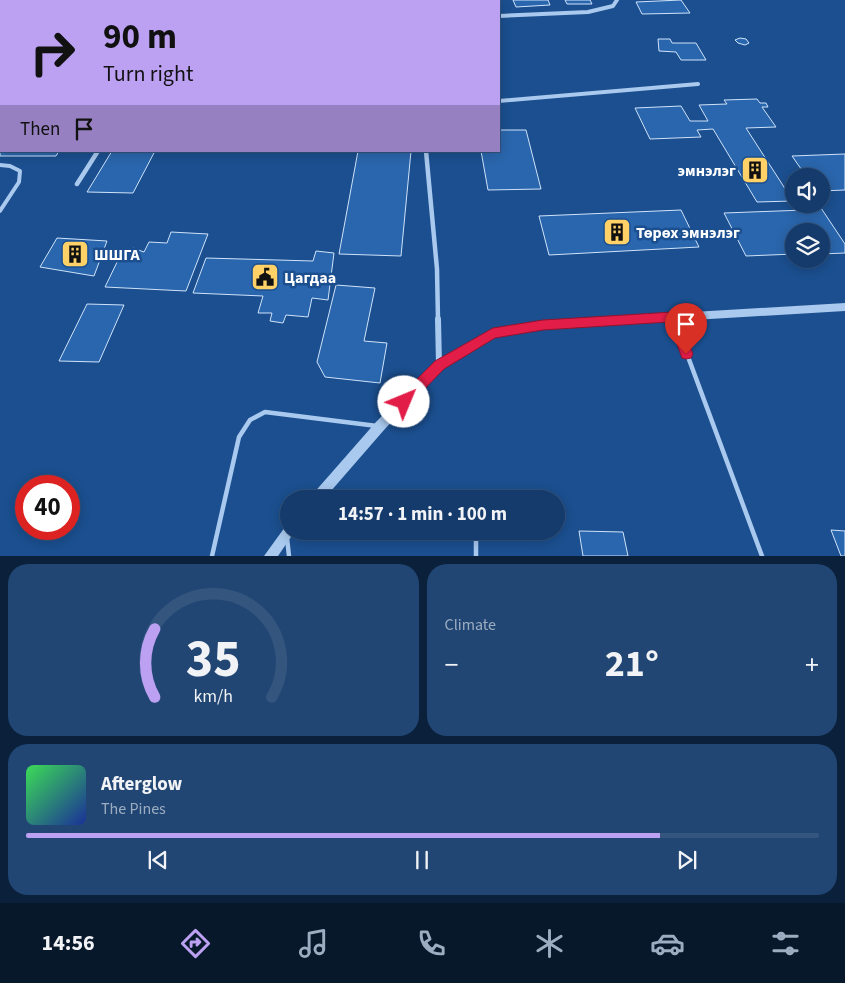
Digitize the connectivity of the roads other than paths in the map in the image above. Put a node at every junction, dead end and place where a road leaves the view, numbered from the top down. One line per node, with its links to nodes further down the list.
1 (618, 0): 2 (street)
2 (500, 16)
3 (698, 84): 4 (street)
4 (500, 100)
5 (97, 152): 8 (street)
6 (426, 152): 12 (street)
7 (0, 165): 9 (lane)
8 (77, 184)
9 (0, 211)
10 (845, 307): 11 (street)
11 (673, 317): 12 (street); 22 (lane)
12 (439, 365): 13 (street)
13 (380, 426): 14 (street); 18 (lane)
14 (324, 490)
15 (282, 540): 19 (street)
16 (289, 540): 20 (lane)
17 (476, 540): 21 (lane)
18 (212, 556)
19 (270, 556)
20 (290, 556)
21 (476, 556)
22 (762, 556)

